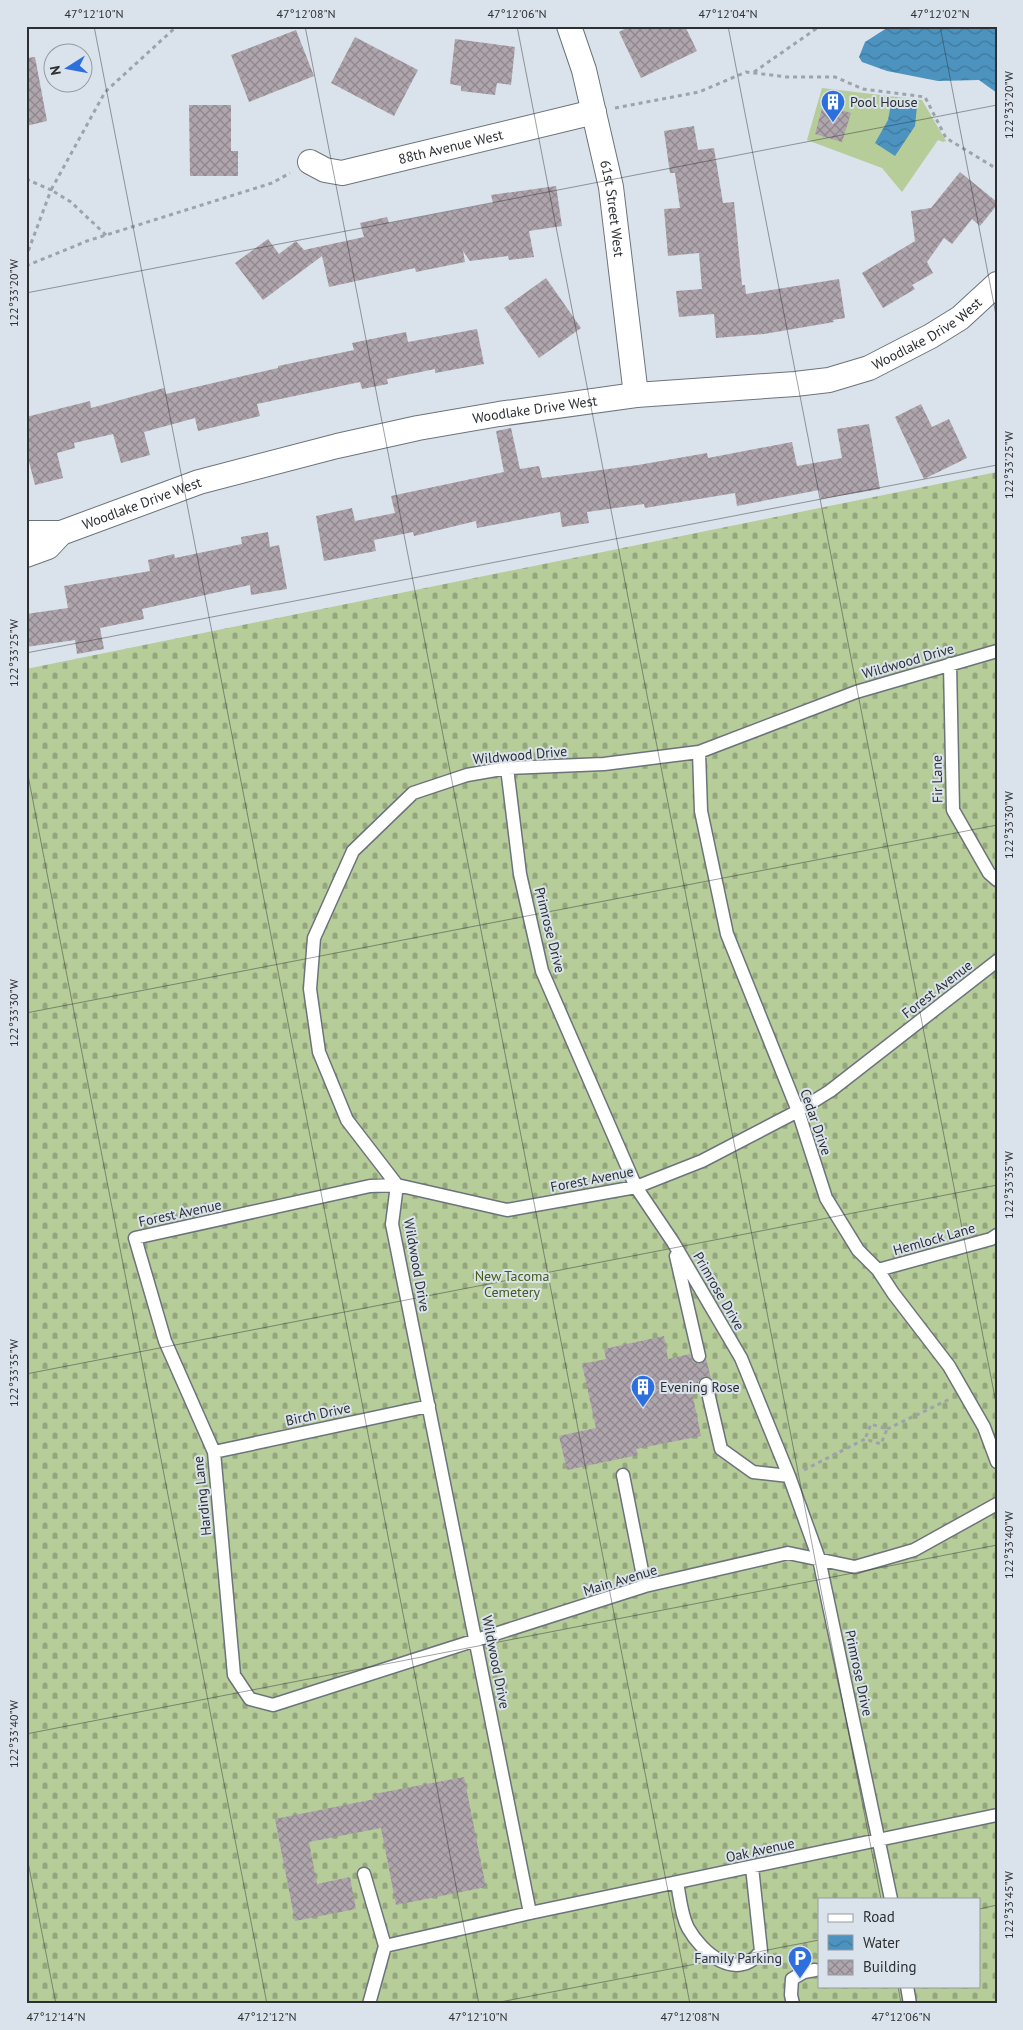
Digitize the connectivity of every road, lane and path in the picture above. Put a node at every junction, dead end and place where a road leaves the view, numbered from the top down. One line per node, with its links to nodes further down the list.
1 (177, 26): 9 (path)
2 (569, 26): 5 (street, 61st Street West)
3 (820, 26): 4 (path)
4 (754, 72): 5 (path); 7 (path)
5 (594, 112): 6 (street, 88th Avenue West); 14 (street, 61st Street West)
6 (310, 162): 10 (path)
7 (997, 169)
8 (26, 179): 9 (path)
9 (51, 190): 10 (path); 11 (path)
10 (106, 235): 12 (path)
11 (26, 257)
12 (26, 266)
13 (997, 284): 14 (street, Woodlake Drive West)
14 (636, 395): 16 (street, Woodlake Drive West)
15 (26, 533): 16 (street, Woodlake Drive West)
16 (61, 533): 17 (street, Woodlake Drive West)
17 (26, 555)
18 (997, 651): 19 (lane, Wildwood Drive)
19 (950, 664): 20 (lane, Wildwood Drive); 22 (lane, Fir Lane)
20 (699, 752): 21 (lane, Wildwood Drive); 24 (lane, Cedar Drive)
21 (507, 768): 25 (lane, Wildwood Drive); 26 (lane, Primrose Drive)
22 (997, 880)
23 (997, 961): 24 (lane, Forest Avenue)
24 (798, 1111): 26 (lane, Forest Avenue); 30 (lane, Cedar Drive)
25 (397, 1185): 26 (lane, Forest Avenue); 28 (lane, Forest Avenue); 34 (lane, Wildwood Drive)
26 (636, 1187): 29 (lane, Primrose Drive)
27 (997, 1235): 30 (lane, Hemlock Lane)
28 (135, 1238): 37 (lane, Harding Lane)
29 (673, 1242): 31 (lane); 40 (lane, Primrose Drive)
30 (878, 1270): 33 (lane, Cedar Drive)
31 (699, 1356)
32 (706, 1384): 40 (lane)
33 (964, 1392): 35 (path); 38 (lane, Cedar Drive)
34 (429, 1406): 37 (lane, Birch Drive); 44 (lane, Wildwood Drive)
35 (887, 1429): 36 (path); 36 (path)
36 (865, 1439): 40 (path)
37 (214, 1452): 45 (lane, Harding Lane)
38 (997, 1462)
39 (623, 1475): 43 (lane)
40 (789, 1476): 42 (lane, Primrose Drive)
41 (997, 1504): 42 (lane, Main Avenue)
42 (819, 1559): 43 (lane, Main Avenue); 47 (lane, Primrose Drive)
43 (645, 1586): 44 (lane, Main Avenue)
44 (476, 1642): 45 (lane, Main Avenue); 52 (lane, Wildwood Drive)
45 (250, 1699)
46 (997, 1815): 47 (lane, Oak Avenue)
47 (880, 1840): 48 (lane, Oak Avenue); 51 (lane, Primrose Drive)
48 (752, 1867): 50 (lane, Oak Avenue); 50 (lane)
49 (364, 1874): 53 (lane)
50 (677, 1883): 52 (lane, Oak Avenue)
51 (891, 1898)
52 (530, 1913): 53 (lane, Oak Avenue)
53 (385, 1946): 56 (lane)
54 (815, 1970): 57 (lane)
55 (907, 1988): 58 (lane)
56 (369, 2004)
57 (793, 2004)
58 (910, 2004)

